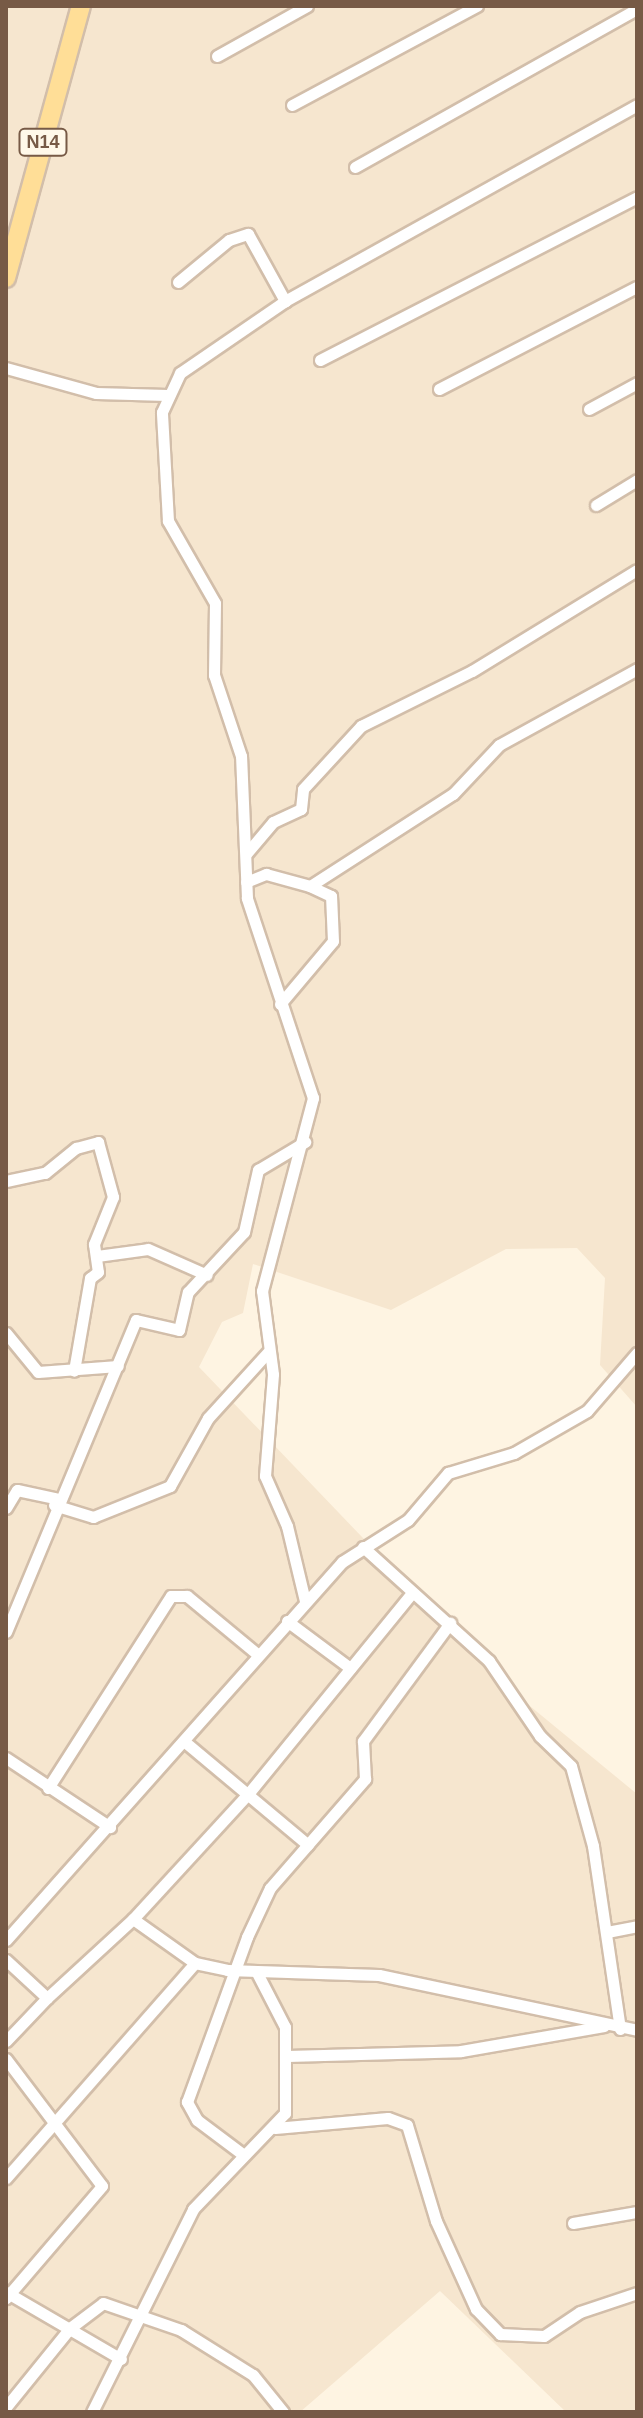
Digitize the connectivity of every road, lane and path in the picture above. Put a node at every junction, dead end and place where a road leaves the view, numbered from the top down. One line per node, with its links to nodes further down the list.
1 (81, 6): 10 (main road, N14)
2 (307, 6): 5 (street)
3 (477, 6): 6 (street)
4 (637, 9): 8 (street)
5 (217, 56)
6 (292, 105)
7 (637, 105): 13 (street)
8 (355, 167)
9 (637, 197): 14 (street)
10 (8, 266)
11 (178, 282): 13 (street)
12 (637, 287): 17 (street)
13 (285, 301): 18 (street)
14 (320, 360)
15 (6, 368): 18 (street)
16 (637, 383): 19 (street)
17 (439, 389)
18 (167, 395): 24 (street)
19 (589, 409)
20 (637, 480): 21 (street)
21 (596, 505)
22 (637, 570): 24 (street)
23 (637, 669): 26 (street)
24 (246, 854): 25 (street)
25 (246, 882): 26 (street); 27 (street)
26 (310, 886): 27 (street)
27 (280, 1004): 28 (street)
28 (305, 1142): 31 (street); 33 (street)
29 (6, 1181): 30 (street)
30 (97, 1256): 31 (street); 36 (street)
31 (207, 1275): 35 (street)
32 (6, 1333): 36 (street)
33 (268, 1352): 37 (street); 41 (street)
34 (637, 1353): 39 (street)
35 (118, 1366): 36 (street); 37 (street)
36 (74, 1371)
37 (55, 1502): 38 (street); 44 (street)
38 (6, 1508)
39 (363, 1547): 40 (street); 41 (street)
40 (411, 1594): 43 (street); 46 (street)
41 (305, 1601): 42 (street)
42 (287, 1621): 45 (street); 46 (street)
43 (450, 1623): 52 (street); 55 (street)
44 (6, 1632)
45 (257, 1654): 47 (street); 49 (street)
46 (350, 1668): 50 (street)
47 (185, 1742): 50 (street); 51 (street)
48 (6, 1758): 49 (street)
49 (48, 1788): 51 (street)
50 (248, 1794): 52 (street); 53 (street)
51 (110, 1827): 56 (street)
52 (308, 1845): 59 (street)
53 (133, 1919): 58 (street); 61 (street)
54 (637, 1926): 55 (street)
55 (607, 1932): 63 (street)
56 (6, 1940)
57 (6, 1960): 61 (street)
58 (195, 1963): 59 (street); 68 (street)
59 (235, 1971): 60 (street); 70 (street)
60 (257, 1973): 62 (street); 66 (street)
61 (47, 1998): 65 (street)
62 (605, 2026): 63 (street); 66 (street)
63 (620, 2029): 64 (street)
64 (637, 2030)
65 (6, 2041)
66 (287, 2056): 69 (street)
67 (6, 2059): 68 (street)
68 (55, 2128): 71 (street); 75 (street)
69 (275, 2128): 70 (street); 74 (street)
70 (241, 2153): 76 (street)
71 (6, 2178)
72 (637, 2212): 73 (street)
73 (573, 2223)
74 (637, 2293)
75 (7, 2295): 77 (street)
76 (145, 2313): 77 (street); 78 (street); 81 (street)
77 (70, 2328): 78 (street); 79 (street)
78 (121, 2359): 80 (street)
79 (6, 2407)
80 (92, 2412)
81 (283, 2412)

